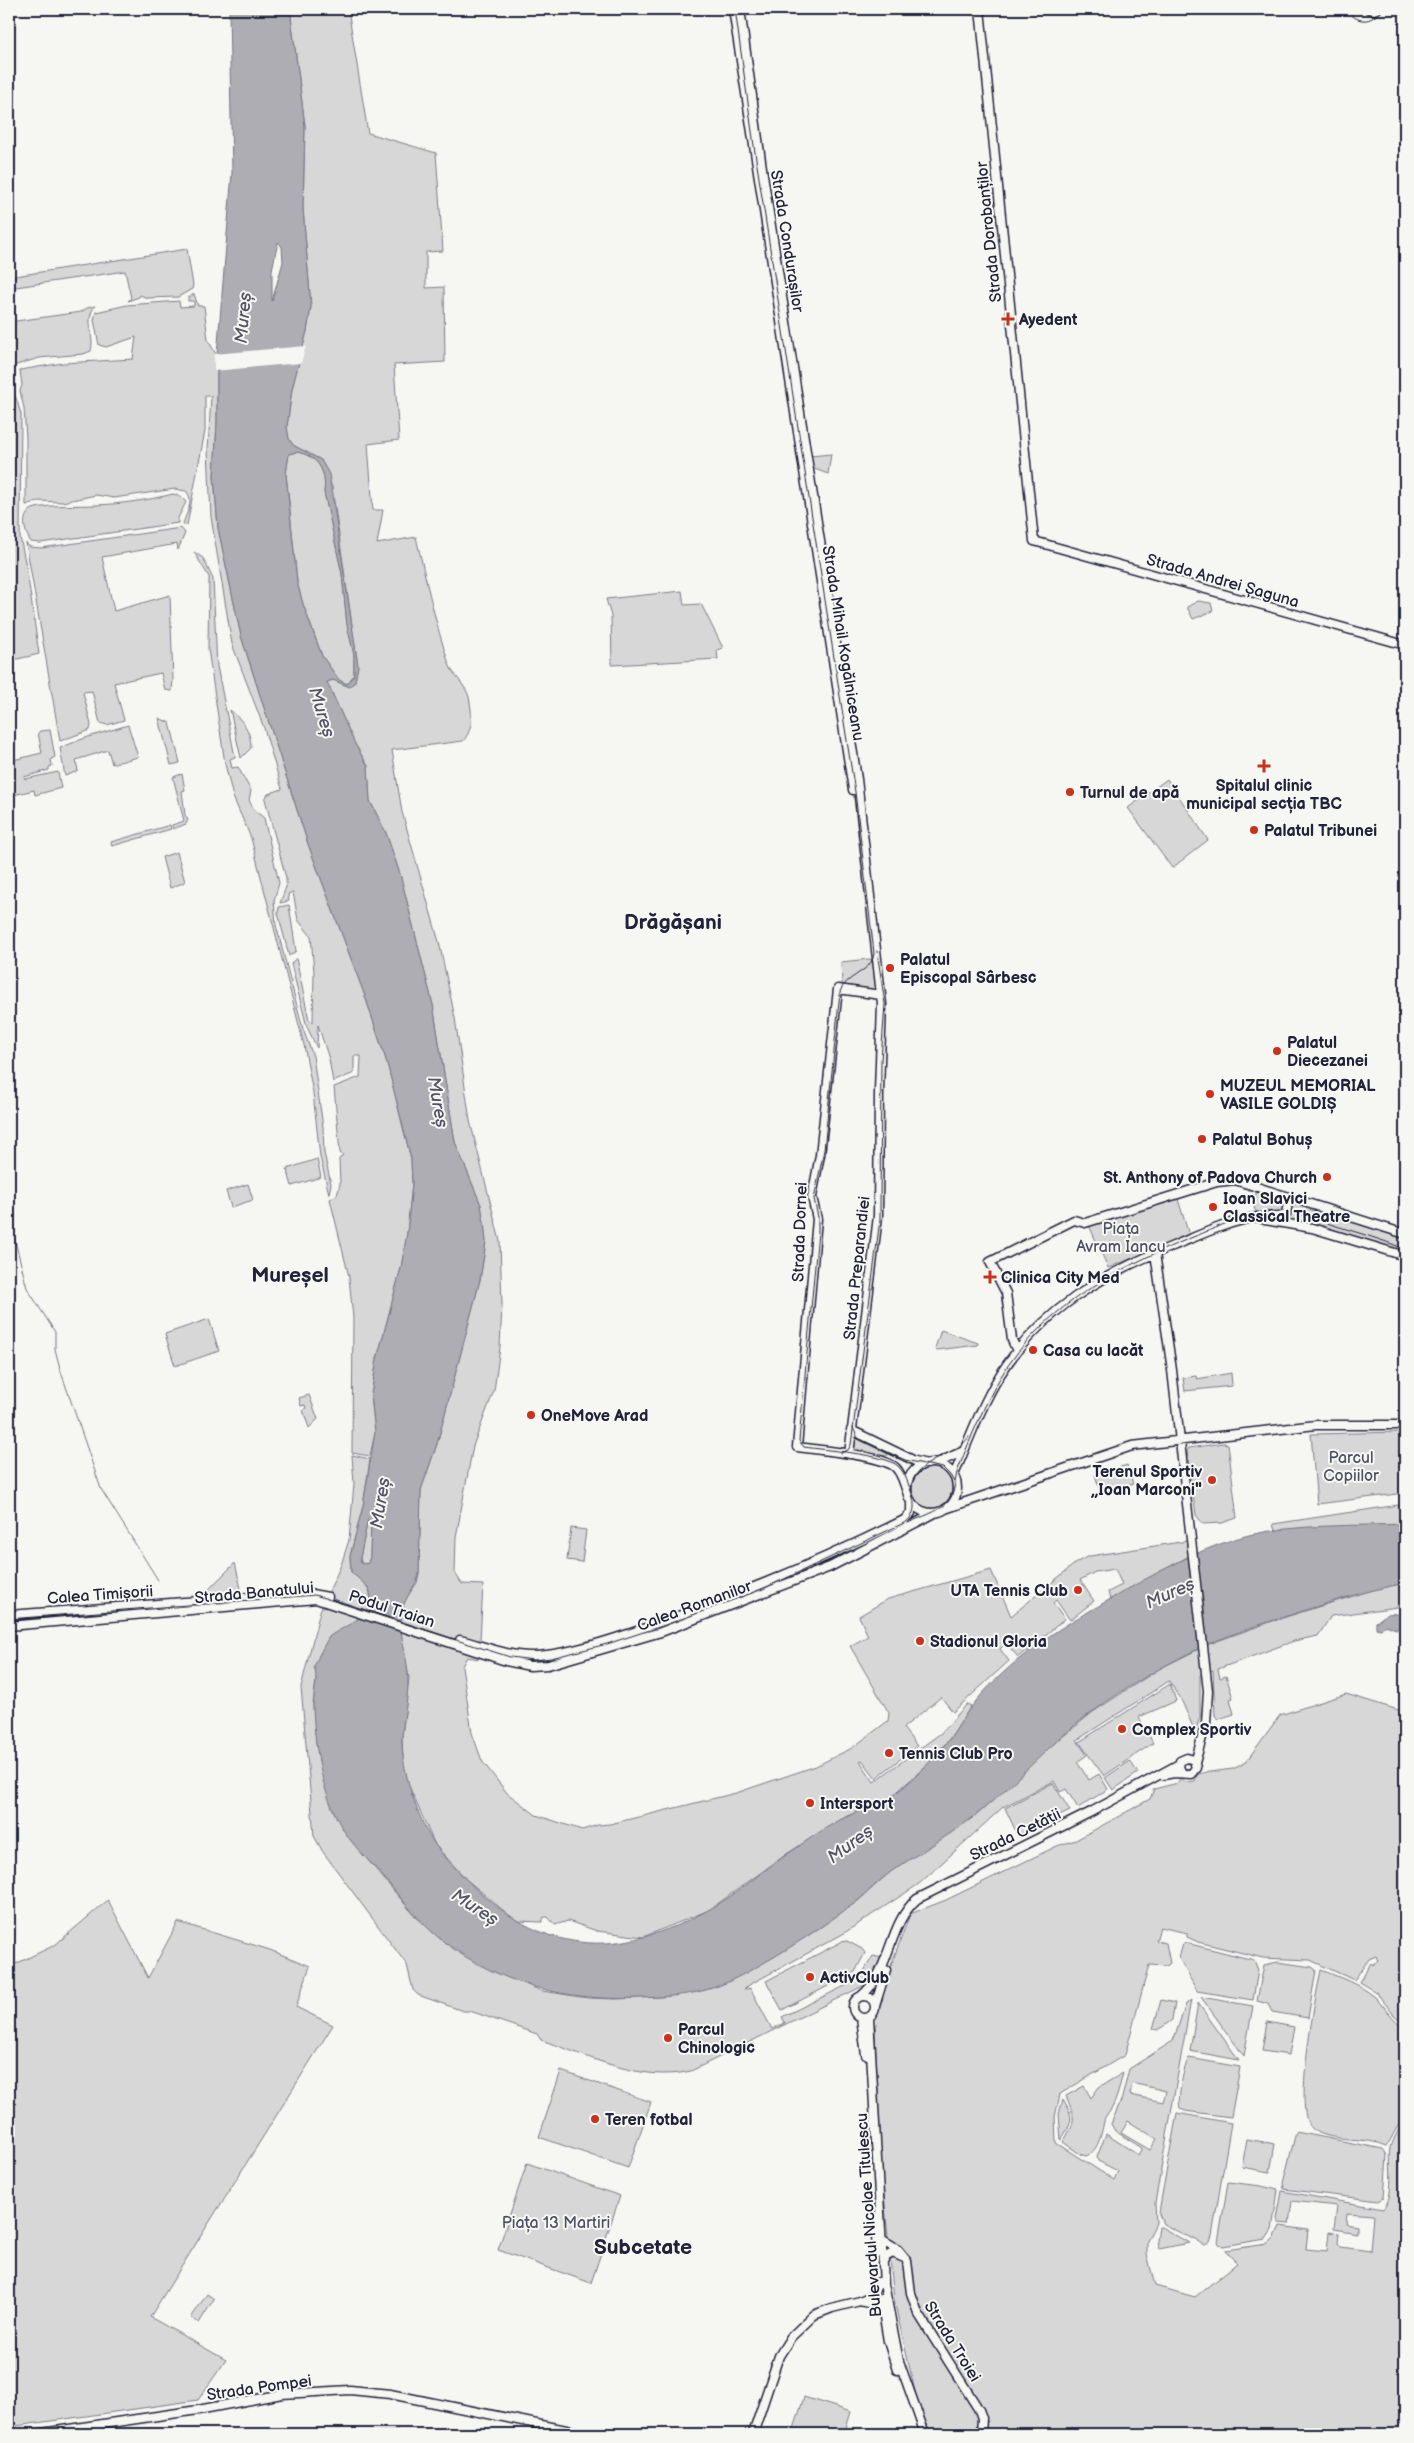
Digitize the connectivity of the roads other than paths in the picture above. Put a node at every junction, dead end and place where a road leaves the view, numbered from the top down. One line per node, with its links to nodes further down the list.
1 (733, 9): 6 (main road, Strada Condurașilor)
2 (740, 9): 6 (main road, Strada Condurașilor)
3 (980, 9): 7 (main road, Strada Dorobanților)
4 (1369, 9): 5 (main road)
5 (1377, 9)
6 (807, 477): 9 (main road, Strada Mihail Kogălniceanu)
7 (1034, 541): 8 (main road, Strada Andrei Șaguna)
8 (1405, 645)
9 (881, 995): 17 (main road, Strada Preparandiei); 21 (main road, Strada Dornei)
10 (1283, 1195): 11 (main road); 12 (main road); 15 (main road)
11 (1258, 1217): 13 (main road); 14 (main road)
12 (1405, 1234)
13 (1155, 1253): 15 (main road); 19 (main road)
14 (1405, 1256)
15 (1017, 1351): 20 (main road)
16 (1405, 1425): 18 (main road)
17 (851, 1430): 21 (main road, Strada Preparandiei); 22 (main road)
18 (1196, 1438): 19 (main road); 23 (main road)
19 (1179, 1440): 23 (main road); 26 (main road)
20 (964, 1451): 22 (main road); 24 (main road)
21 (848, 1454): 25 (main road)
22 (933, 1464): 24 (main road); 25 (main road)
23 (1183, 1474): 34 (main road)
24 (954, 1475): 26 (main road)
25 (910, 1499): 27 (main road); 33 (main road, Calea Romanilor)
26 (945, 1509): 27 (main road)
27 (935, 1513): 33 (main road, Calea Romanilor)
28 (324, 1598): 29 (main road, Strada Banatului); 30 (main road, Strada Banatului); 33 (main road, Podul Traian)
29 (192, 1602): 31 (main road, Calea Timișorii)
30 (187, 1611): 32 (main road, Calea Timișorii)
31 (9, 1615)
32 (9, 1626)
33 (453, 1640)
34 (1201, 1741): 35 (main road); 36 (main road)
35 (1188, 1758): 36 (main road); 37 (main road)
36 (1195, 1763): 38 (main road)
37 (1179, 1764): 38 (main road); 39 (main road, Strada Cetății)
38 (1182, 1773): 39 (main road, Strada Cetății)
39 (1148, 1782): 40 (main road, Strada Cetății)
40 (901, 1919): 41 (main road, Strada Cetății); 42 (main road, Strada Cetății)
41 (861, 1996): 42 (main road); 43 (main road)
42 (875, 2006): 43 (main road, Strada Cetății)
43 (864, 2018): 44 (main road, Bulevardul Nicolae Titulescu); 47 (main road, Bulevardul Nicolae Titulescu)
44 (881, 2240): 45 (main road); 46 (main road, Bulevardul Nicolae Titulescu)
45 (907, 2261): 46 (main road); 55 (main road, Strada Troiei)
46 (882, 2264): 54 (main road, Bulevardul Nicolae Titulescu)
47 (879, 2282): 48 (main road); 49 (main road, Bulevardul Nicolae Titulescu)
48 (860, 2301): 49 (main road); 52 (main road)
49 (882, 2310): 53 (main road, Bulevardul Nicolae Titulescu)
50 (36, 2434): 51 (main road, Strada Pompei)
51 (586, 2434)
52 (752, 2434)
53 (920, 2434)
54 (925, 2434)
55 (981, 2434)

